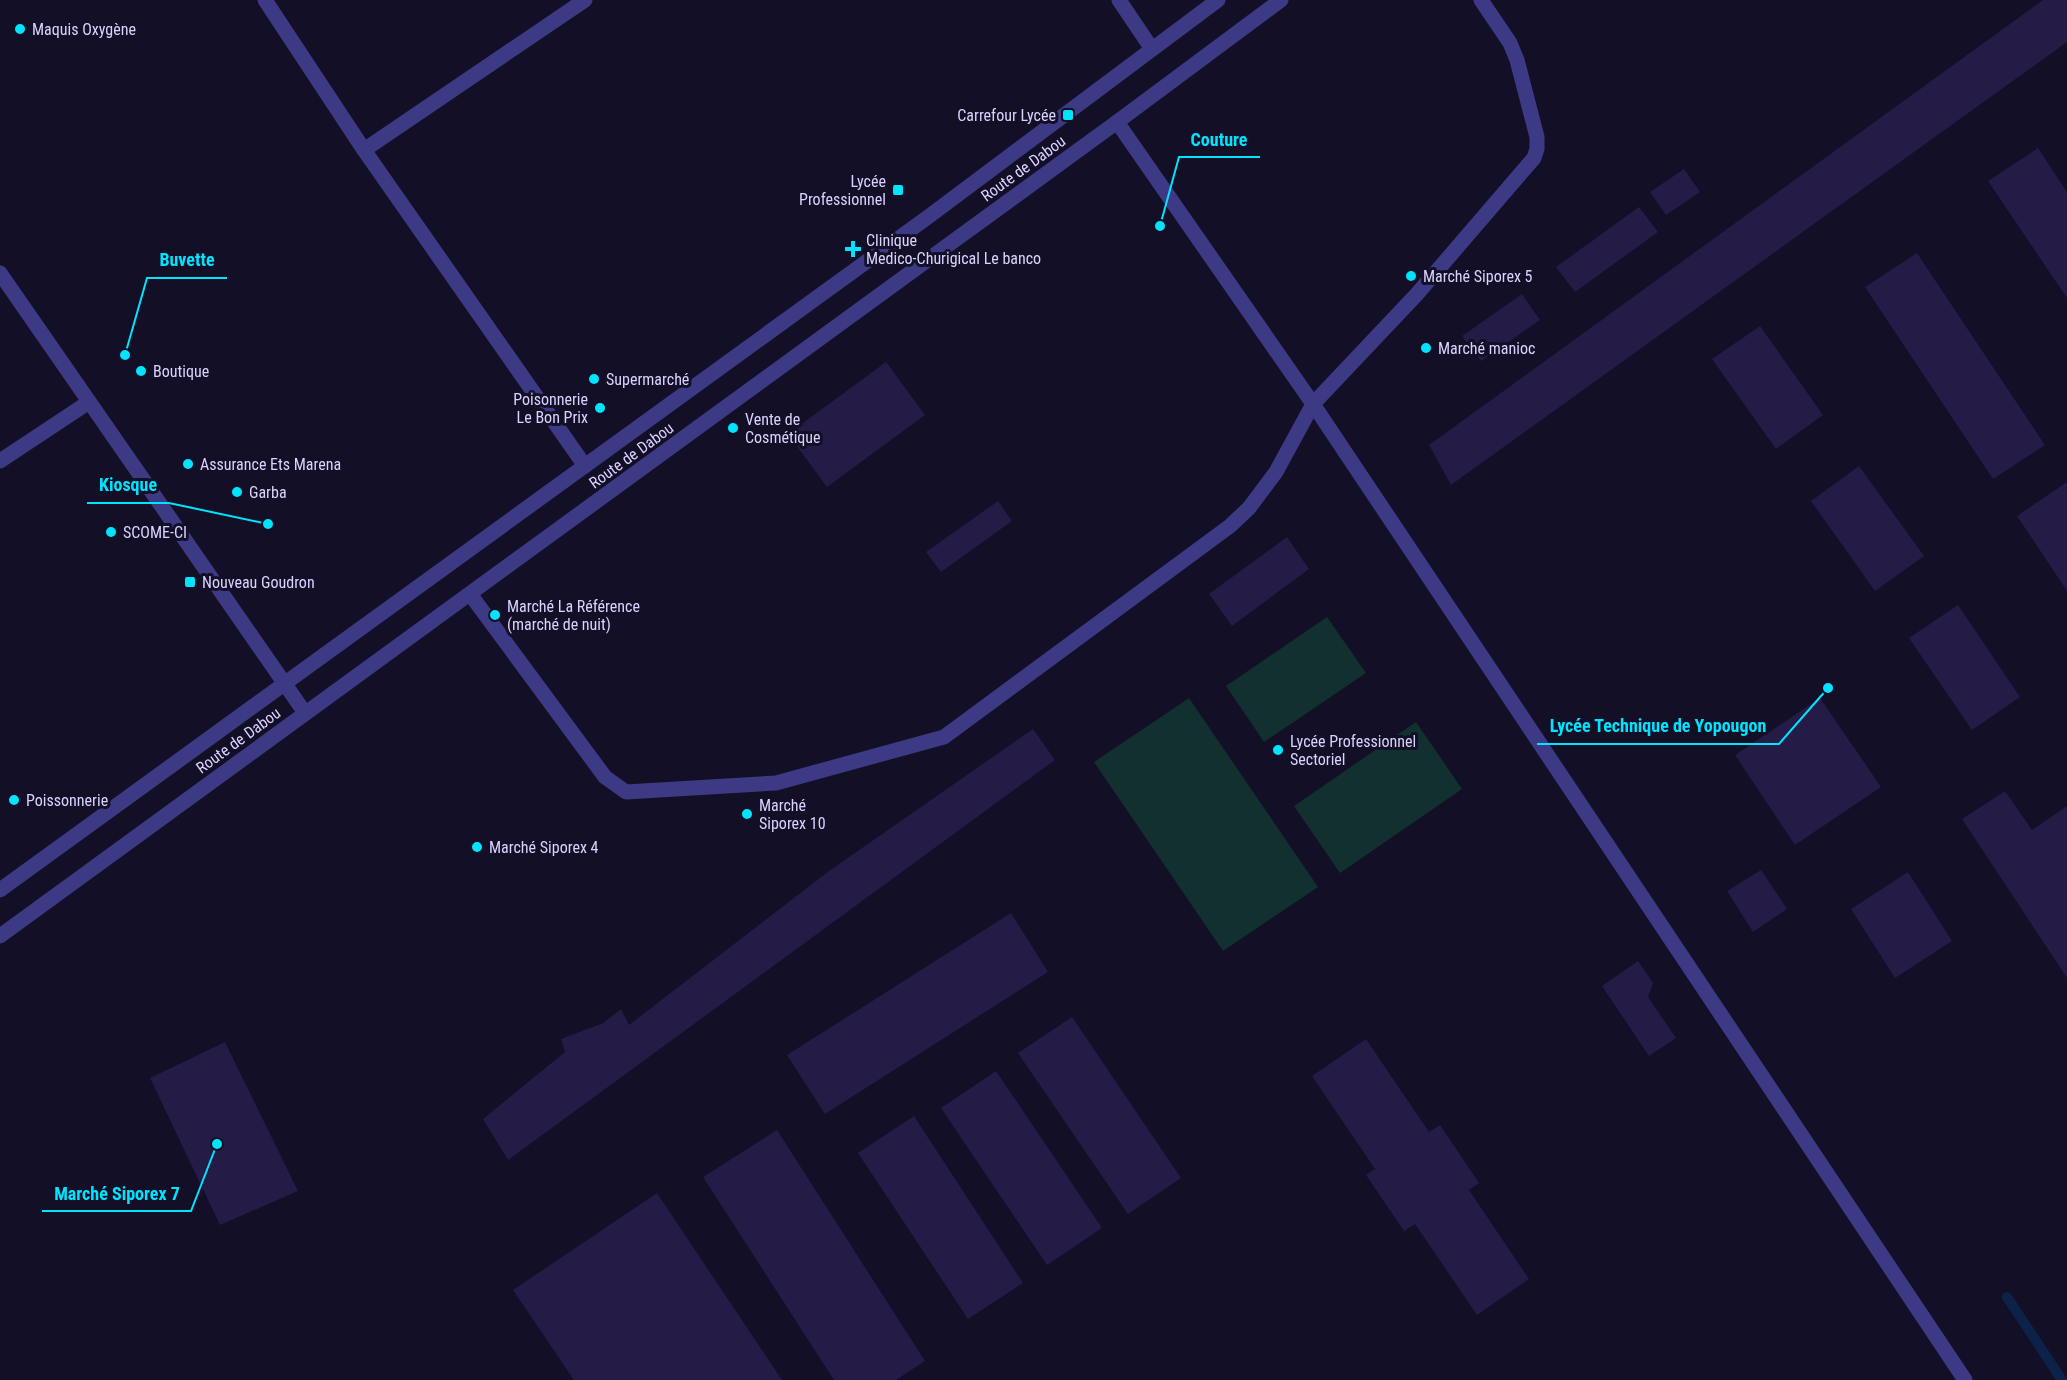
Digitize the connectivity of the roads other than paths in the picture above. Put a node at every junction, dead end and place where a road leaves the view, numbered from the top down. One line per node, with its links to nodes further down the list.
1 (265, 0): 9 (street)
2 (585, 0): 9 (street)
3 (1119, 0): 7 (street)
4 (1218, 0): 7 (street, Route de Dabou)
5 (1281, 0): 8 (street, Route de Dabou)
6 (1481, 0): 12 (street)
7 (1152, 49): 14 (street, Route de Dabou)
8 (1117, 122): 12 (street); 15 (street, Route de Dabou)
9 (364, 150): 14 (street)
10 (0, 273): 11 (street)
11 (89, 402): 13 (street); 16 (street)
12 (1313, 404): 15 (street); 20 (street)
13 (0, 461)
14 (585, 466): 16 (street, Route de Dabou)
15 (470, 594): 17 (street, Route de Dabou)
16 (286, 683): 17 (street); 18 (street, Route de Dabou)
17 (305, 713): 19 (street, Route de Dabou)
18 (0, 890)
19 (0, 936)
20 (1965, 1380)

